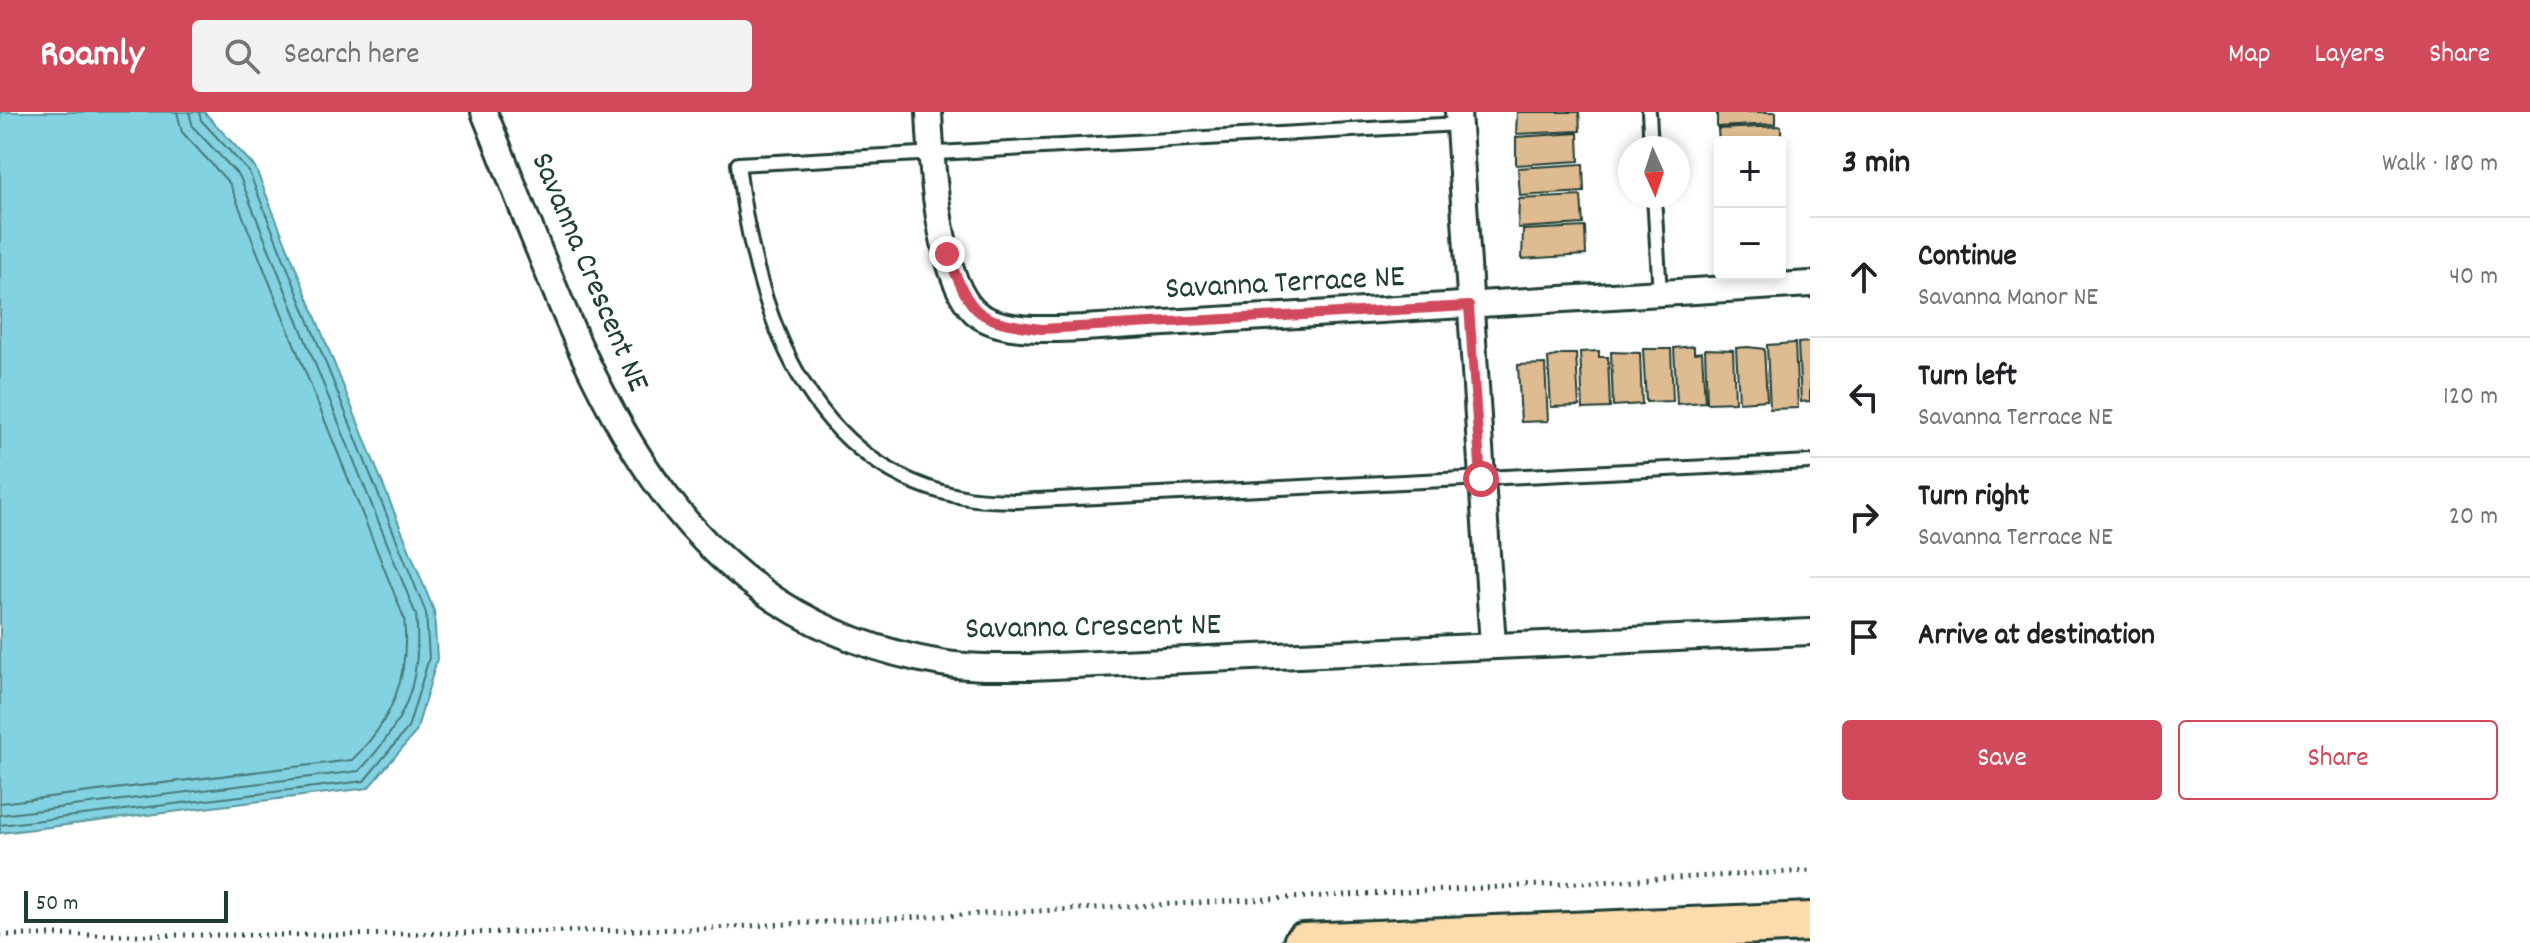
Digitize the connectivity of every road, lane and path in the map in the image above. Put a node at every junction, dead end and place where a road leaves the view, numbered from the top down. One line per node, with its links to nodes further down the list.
1 (484, 112): 14 (street, Savanna Crescent NE)
2 (929, 112): 6 (street, Savanna Terrace NE)
3 (1649, 112): 5 (lane)
4 (1459, 118): 6 (lane); 10 (street)
5 (1650, 136)
6 (931, 151): 10 (street, Savanna Terrace NE); 12 (lane)
7 (1655, 208): 9 (lane)
8 (1810, 284): 9 (street, Savanna Terrace NE)
9 (1660, 294): 10 (street, Savanna Terrace NE)
10 (1469, 306): 12 (street)
11 (1810, 462): 12 (lane)
12 (1481, 479): 14 (street)
13 (1810, 632): 14 (street, Savanna Crescent NE)
14 (1493, 645)
15 (1810, 871): 17 (path)
16 (1810, 922): 18 (main road)
17 (0, 935)
18 (1303, 943)

